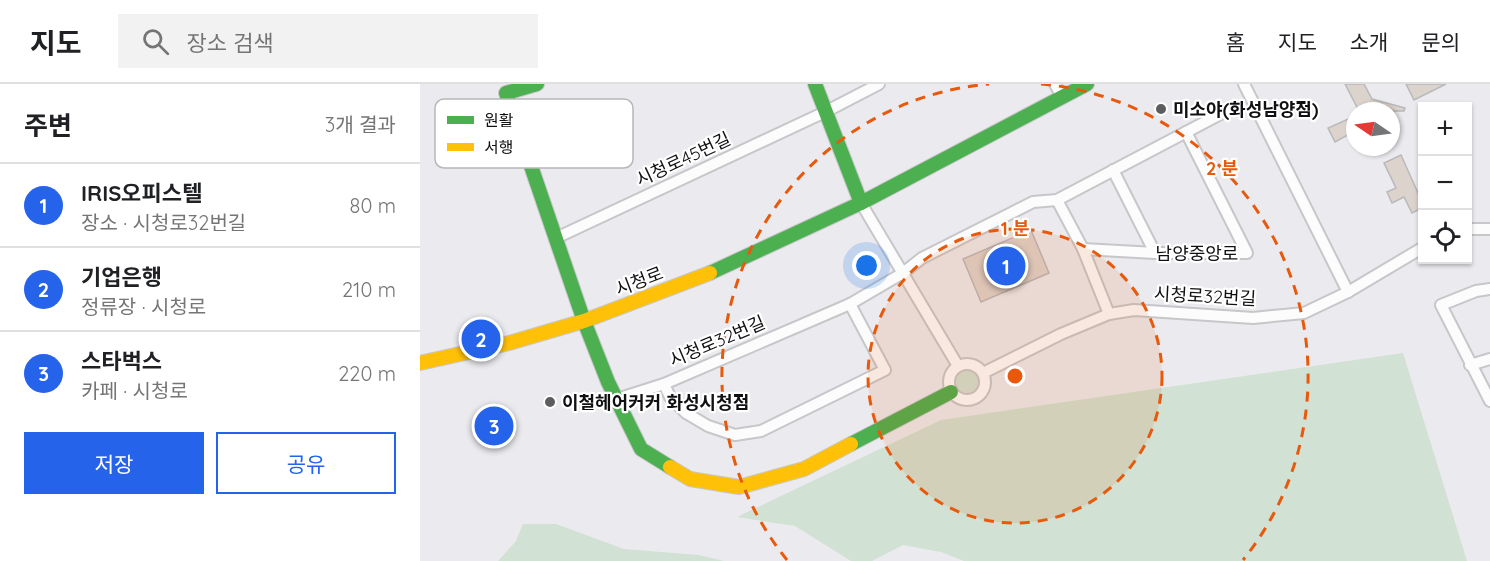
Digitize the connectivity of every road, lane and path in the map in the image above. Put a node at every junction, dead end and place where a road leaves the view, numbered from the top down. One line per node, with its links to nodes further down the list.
1 (537, 84): 8 (street)
2 (815, 84): 10 (street)
3 (879, 84): 10 (street, 시청로45번길)
4 (1055, 84): 7 (street)
5 (1087, 84): 7 (street, 시청로)
6 (1244, 84): 24 (street)
7 (1062, 97): 15 (street, 시청로)
8 (508, 99)
9 (1230, 109): 11 (street, 시청로32번길)
10 (825, 112): 15 (street); 18 (street, 시청로45번길)
11 (1186, 132): 13 (street, 시청로32번길); 21 (street, 남양중앙로)
12 (532, 168): 18 (street)
13 (1113, 170): 14 (street, 시청로32번길); 21 (street)
14 (1057, 200): 19 (street); 22 (street, 시청로32번길)
15 (861, 202): 22 (street); 27 (street, 시청로)
16 (1472, 229): 17 (street)
17 (1490, 229)
18 (556, 238): 27 (street)
19 (1083, 249): 21 (street, 남양중앙로); 26 (street)
20 (1418, 250): 24 (street, 시청로32번길)
21 (1155, 253)
22 (903, 273): 25 (street, 시청로32번길); 31 (street)
23 (1490, 289): 30 (street)
24 (1348, 291): 26 (street, 시청로32번길)
25 (850, 304): 33 (street, 시청로32번길); 33 (street, 시청로32번길)
26 (1109, 314): 32 (street, 시청로32번길)
27 (585, 321): 29 (street, 시청로); 35 (street)
28 (1490, 359): 30 (street)
29 (420, 363)
30 (1470, 365): 36 (street)
31 (958, 366): 32 (street); 34 (street)
32 (983, 373): 34 (street)
33 (663, 384): 35 (street, 시청로32번길)
34 (951, 392): 35 (street)
35 (616, 399)
36 (1490, 401)

